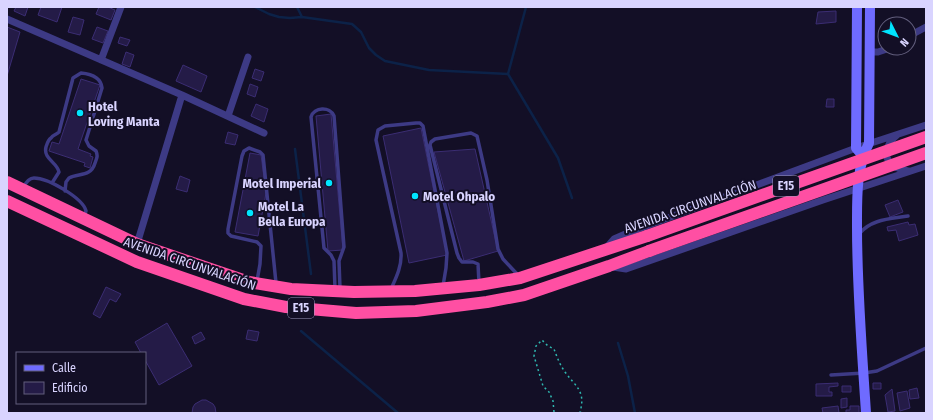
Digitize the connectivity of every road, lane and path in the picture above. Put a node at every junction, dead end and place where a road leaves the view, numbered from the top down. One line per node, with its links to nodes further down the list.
1 (121, 7): 10 (street)
2 (857, 7): 18 (street)
3 (870, 7): 7 (street)
4 (7, 19): 10 (street)
5 (926, 27): 6 (street)
6 (917, 32)
7 (870, 52): 8 (street); 17 (street)
8 (877, 52)
9 (248, 57): 12 (street)
10 (101, 60): 11 (street)
11 (182, 95): 12 (street); 34 (street)
12 (228, 116): 14 (street)
13 (926, 124): 15 (street)
14 (264, 134)
15 (898, 134): 17 (street); 22 (street)
16 (926, 137): 36 (highway, AVENIDA CIRCUNVALACIÓN / E15, bridge)
17 (868, 143): 18 (street)
18 (859, 151): 20 (street, AVENIDA CIRCUNVALACIÓN); 26 (street)
19 (926, 153): 37 (highway, AVENIDA CIRCUNVALACIÓN / E15, bridge)
20 (815, 164): 28 (street); 36 (street, AVENIDA CIRCUNVALACIÓN)
21 (926, 166): 22 (street, AVENIDA CIRCUNVALACIÓN)
22 (910, 171): 26 (street, AVENIDA CIRCUNVALACIÓN)
23 (7, 182): 25 (highway, AVENIDA CIRCUNVALACIÓN / E15)
24 (52, 183): 25 (lane); 27 (lane); 27 (lane)
25 (22, 189): 31 (highway, AVENIDA CIRCUNVALACIÓN / E15)
26 (858, 189): 28 (street, AVENIDA CIRCUNVALACIÓN); 33 (street)
27 (65, 190): 31 (lane)
28 (823, 200): 37 (street, AVENIDA CIRCUNVALACIÓN)
29 (7, 201): 35 (highway, AVENIDA CIRCUNVALACIÓN / E15)
30 (908, 216): 33 (lane)
31 (84, 218): 32 (highway, AVENIDA CIRCUNVALACIÓN / E15)
32 (117, 234): 34 (highway, AVENIDA CIRCUNVALACIÓN / E15); 35 (highway)
33 (857, 237): 46 (street)
34 (138, 244): 39 (highway, AVENIDA CIRCUNVALACIÓN / E15)
35 (111, 250): 37 (highway, AVENIDA CIRCUNVALACIÓN / E15)
36 (604, 251): 38 (highway, AVENIDA CIRCUNVALACIÓN / E15)
37 (609, 266)
38 (520, 278): 40 (highway, AVENIDA CIRCUNVALACIÓN / E15); 40 (lane)
39 (256, 283): 41 (highway, AVENIDA CIRCUNVALACIÓN / E15); 41 (lane)
40 (479, 285): 42 (highway, AVENIDA CIRCUNVALACIÓN / E15)
41 (276, 286): 43 (highway, AVENIDA CIRCUNVALACIÓN / E15)
42 (443, 289): 44 (highway, AVENIDA CIRCUNVALACIÓN / E15); 44 (lane)
43 (338, 291): 43 (lane); 44 (highway, AVENIDA CIRCUNVALACIÓN / E15)
44 (390, 292)
45 (926, 348): 46 (lane)
46 (864, 373): 47 (lane); 50 (street)
47 (831, 375)
48 (554, 412): 49 (path)
49 (582, 413)
50 (866, 413)

